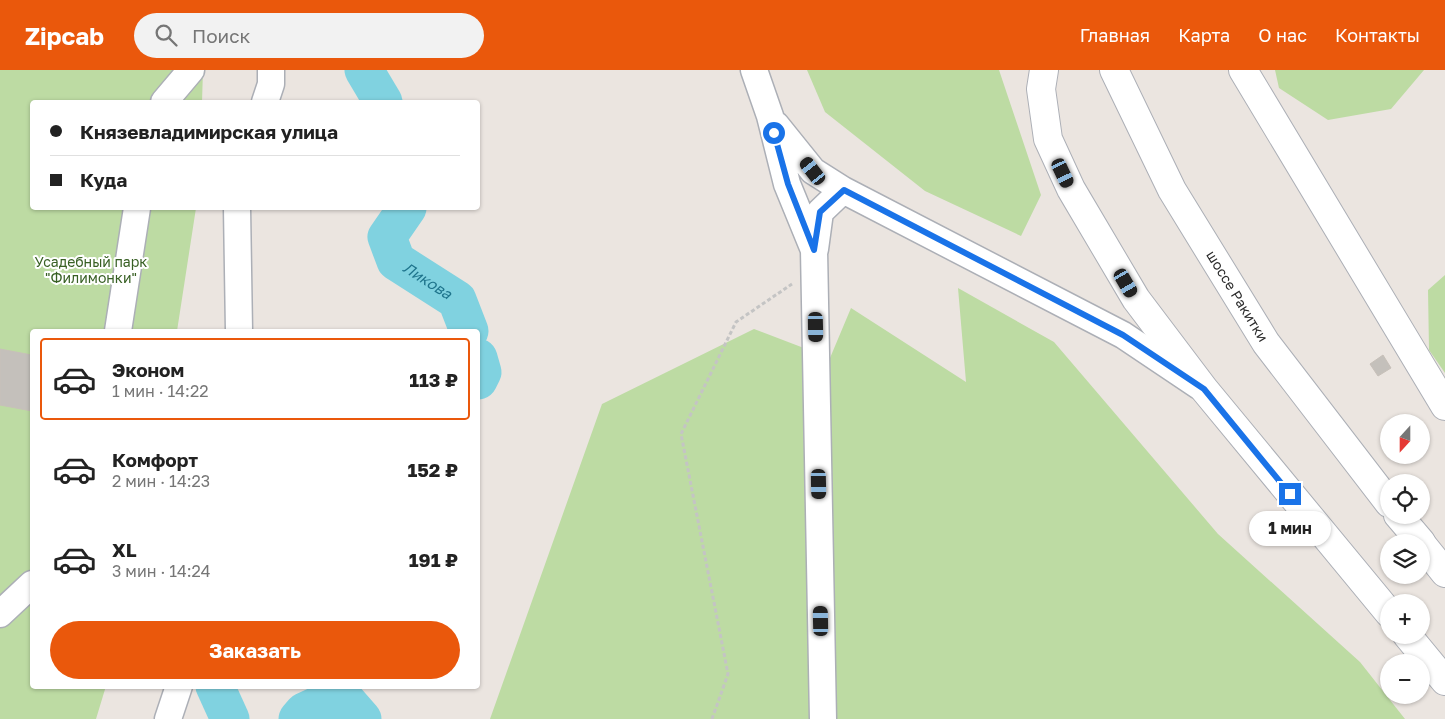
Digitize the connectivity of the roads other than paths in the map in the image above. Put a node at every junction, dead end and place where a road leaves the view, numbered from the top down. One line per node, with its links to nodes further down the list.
1 (191, 70): 7 (street)
2 (271, 70): 8 (street)
3 (754, 70): 9 (street)
4 (1044, 70): 16 (street)
5 (1243, 70): 17 (street)
6 (1115, 71): 18 (street, шоссе Ракитки)
7 (166, 100)
8 (266, 100)
9 (770, 116): 10 (street); 13 (street)
10 (844, 190): 13 (street); 16 (street)
11 (137, 210): 14 (street)
12 (237, 210): 15 (street)
13 (815, 259): 30 (street)
14 (118, 329)
15 (239, 329)
16 (1204, 389): 24 (street)
17 (1445, 406)
18 (1380, 491)
19 (1405, 524): 20 (street)
20 (1414, 534)
21 (1430, 554): 22 (street)
22 (1445, 573)
23 (30, 586): 25 (street)
24 (1380, 602)
25 (0, 614)
26 (1414, 644): 27 (street)
27 (1445, 681)
28 (178, 689): 29 (street)
29 (168, 719)
30 (823, 719)

